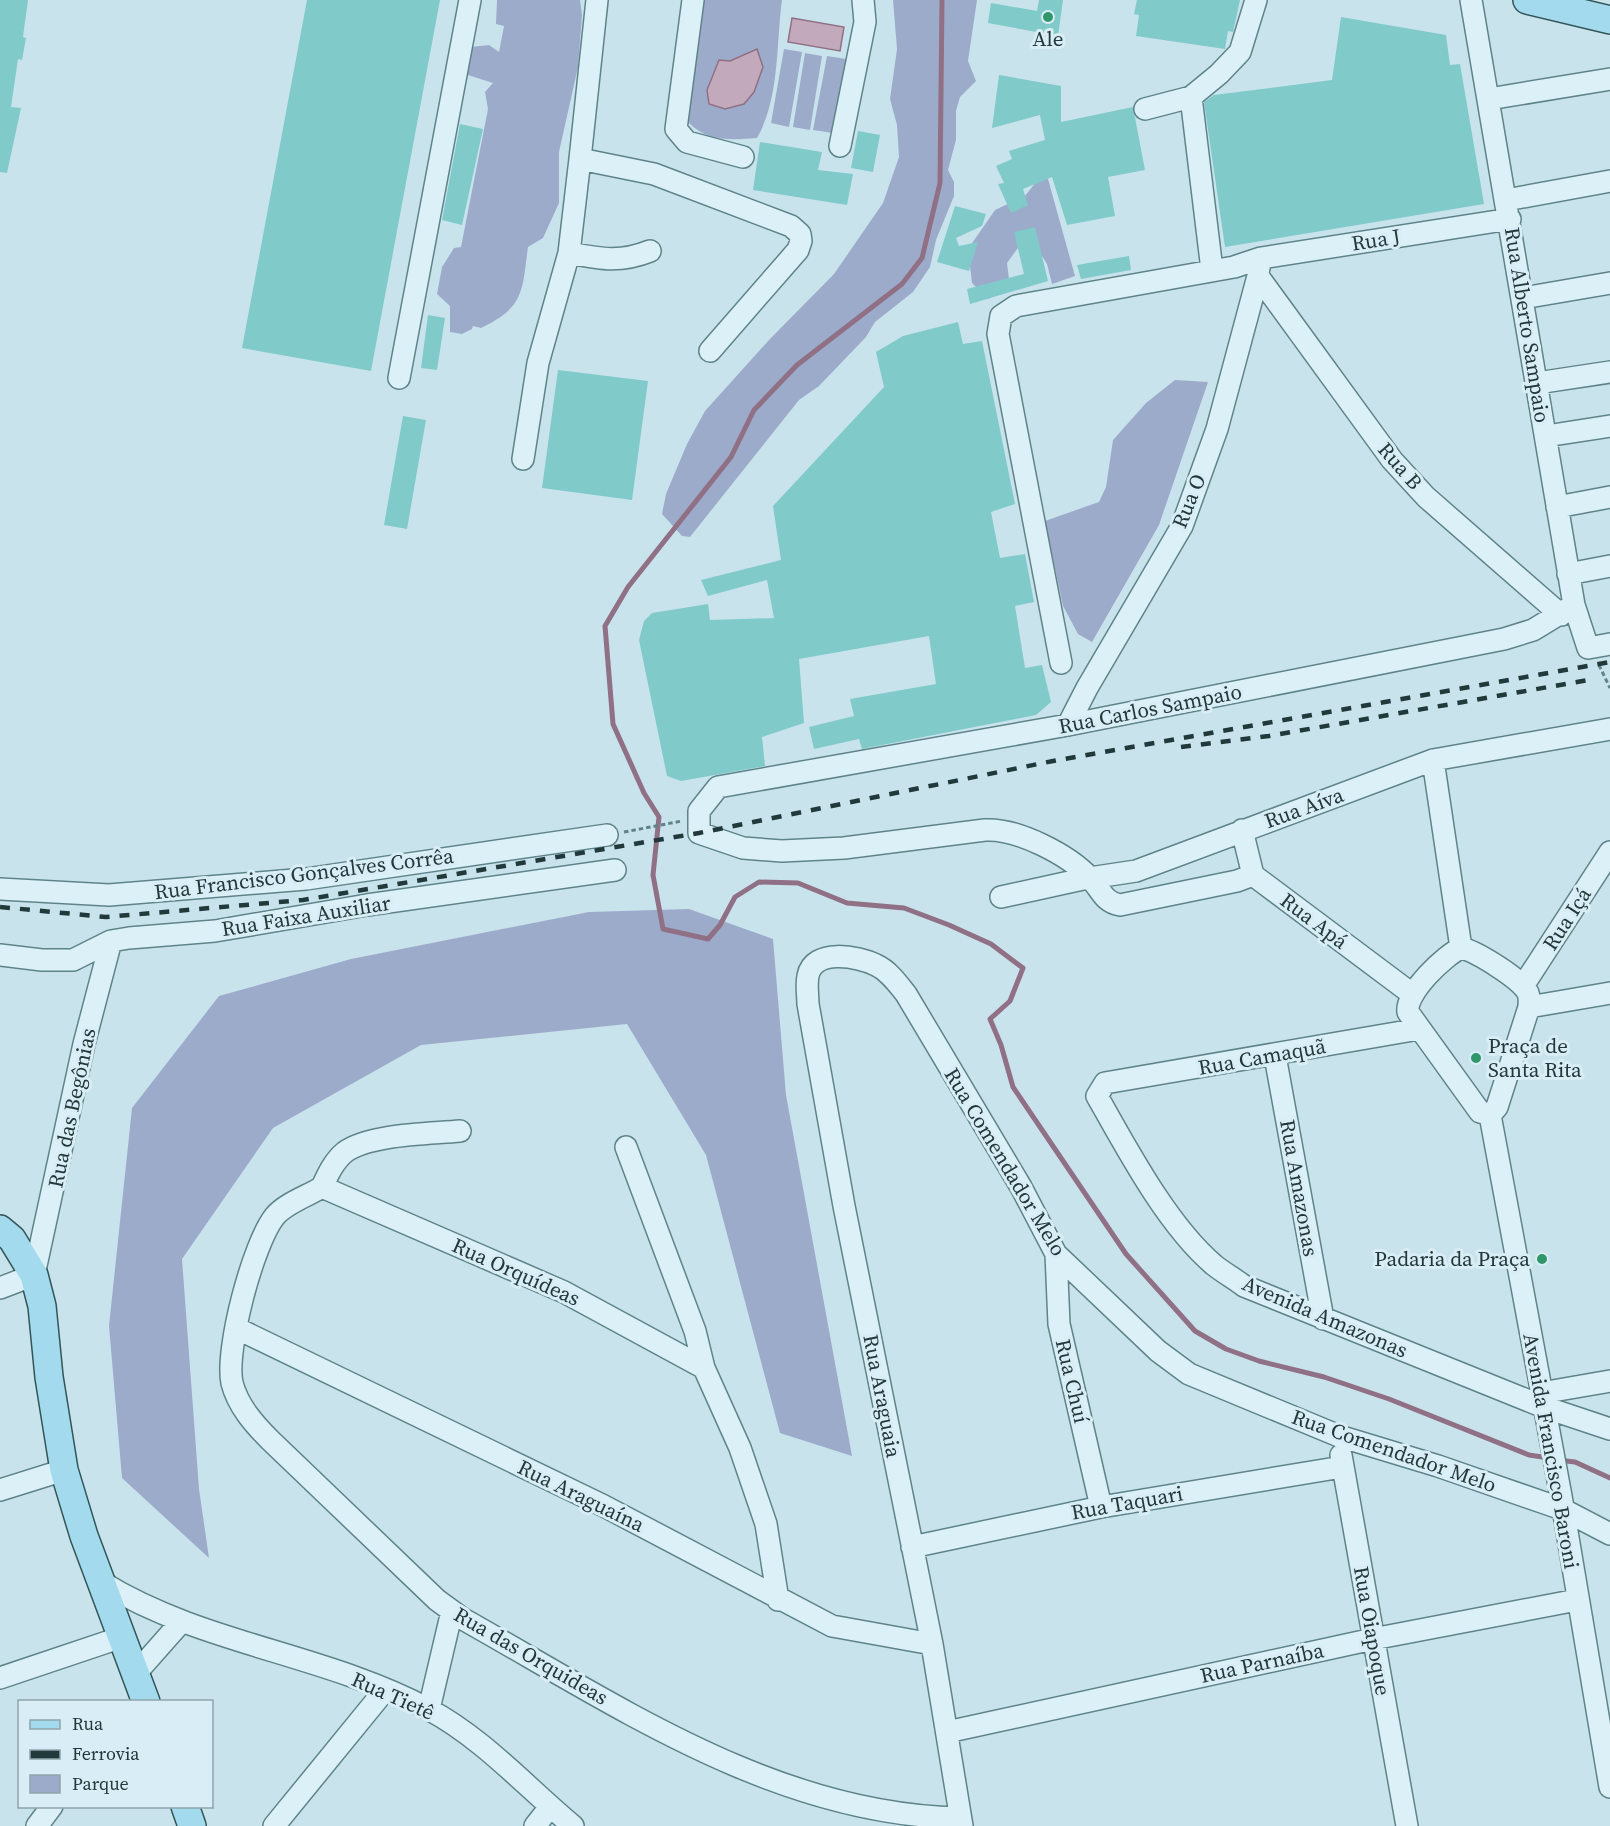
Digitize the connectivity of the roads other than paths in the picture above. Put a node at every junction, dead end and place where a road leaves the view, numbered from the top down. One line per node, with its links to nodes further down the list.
1 (470, 0): 26 (street)
2 (597, 0): 15 (street)
3 (693, 0): 14 (street)
4 (863, 0): 13 (street)
5 (1256, 0): 10 (street)
6 (1471, 0): 11 (street, Rua Alberto Sampaio)
7 (1527, 0): 8 (main road)
8 (1610, 20)
9 (1610, 79): 11 (street)
10 (1191, 97): 12 (street); 20 (street)
11 (1489, 99): 17 (street, Rua Alberto Sampaio)
12 (1145, 110)
13 (840, 146)
14 (743, 157)
15 (580, 159): 19 (street); 24 (street)
16 (1610, 181): 17 (street, Rua J)
17 (1508, 210): 21 (street, Rua J); 23 (street, Rua Alberto Sampaio)
18 (651, 251): 19 (street)
19 (569, 254): 30 (street)
20 (1212, 270): 21 (street, Rua J); 37 (street, Rua J)
21 (1262, 276): 35 (street, Rua B); 38 (street, Rua O)
22 (1610, 283): 23 (street)
23 (1522, 298): 27 (street, Rua Alberto Sampaio)
24 (710, 351)
25 (1610, 372): 27 (street)
26 (399, 378)
27 (1537, 383): 29 (street, Rua Alberto Sampaio)
28 (1610, 426): 29 (street)
29 (1546, 436): 32 (street, Rua Alberto Sampaio)
30 (523, 459)
31 (1610, 497): 32 (street)
32 (1557, 507): 34 (street, Rua Alberto Sampaio)
33 (1610, 566): 34 (street)
34 (1568, 573): 35 (street, Rua Alberto Sampaio)
35 (1568, 610): 36 (street, Rua Alberto Sampaio); 38 (street, Rua Carlos Sampaio)
36 (1610, 645)
37 (1061, 663)
38 (1068, 725): 46 (street, Rua Carlos Sampaio)
39 (1610, 729): 40 (street, Rua Aíva)
40 (1433, 760): 41 (street, Rua Aíva); 50 (street)
41 (1242, 830): 45 (street); 46 (street, Rua Aíva)
42 (608, 835): 47 (street, Rua Francisco Gonçalves Corrêa)
43 (1610, 852): 53 (street, Rua Içá)
44 (615, 870): 49 (street, Rua Faixa Auxiliar)
45 (1253, 875): 46 (street); 55 (street, Rua Apá)
46 (1090, 878): 48 (street, Rua Aíva)
47 (0, 889)
48 (1001, 897)
49 (116, 934): 51 (street, Rua Faixa Auxiliar); 66 (street, Rua das Begônias)
50 (1461, 948): 53 (street); 55 (street)
51 (0, 955)
52 (813, 966): 65 (street, Rua Comendador Melo); 81 (street, Rua Araguaia)
53 (1523, 986): 56 (street)
54 (1610, 993): 56 (street)
55 (1412, 994): 57 (street)
56 (1529, 1007): 60 (street)
57 (1419, 1029): 58 (street, Rua Camaquã); 60 (street)
58 (1275, 1056): 59 (street, Rua Camaquã); 68 (street, Rua Amazonas)
59 (1105, 1083): 68 (street, Avenida Amazonas)
60 (1490, 1115): 72 (street, Avenida Francisco Baroni)
61 (460, 1131): 63 (street)
62 (626, 1147): 70 (street)
63 (322, 1187): 69 (street, Rua das Orquideas); 70 (street, Rua Orquídeas)
64 (0, 1229): 66 (main road)
65 (1056, 1254): 74 (street, Rua Comendador Melo); 79 (street, Rua Chuí)
66 (34, 1275): 67 (street); 76 (main road)
67 (0, 1288)
68 (1323, 1319): 72 (street, Avenida Amazonas)
69 (236, 1328): 83 (street, Rua Araguaína); 85 (street, Rua das Orquideas)
70 (704, 1368): 83 (street)
71 (1610, 1381): 72 (street)
72 (1544, 1408): 73 (street, Avenida Amazonas); 78 (street, Avenida Francisco Baroni)
73 (1610, 1429)
74 (1339, 1436): 75 (street, Rua Oiapoque); 78 (street, Rua Comendador Melo)
75 (1342, 1467): 79 (street, Rua Taquari); 88 (street, Rua Oiapoque)
76 (64, 1470): 77 (street); 82 (main road)
77 (0, 1490)
78 (1562, 1503): 80 (street, Rua Comendador Melo); 84 (street, Avenida Francisco Baroni)
79 (1101, 1507): 81 (street, Rua Taquari)
80 (1610, 1534)
81 (912, 1547): 89 (street, Rua Araguaia)
82 (103, 1583): 86 (street, Rua Tietê); 87 (main road)
83 (778, 1600): 89 (street, Rua Araguaína)
84 (1577, 1600): 88 (street, Rua Parnaíba); 95 (street, Avenida Francisco Baroni)
85 (452, 1611): 93 (street); 99 (street, Rua das Orquideas)
86 (182, 1621): 91 (street, Rua Tietê); 92 (street)
87 (122, 1637): 90 (street); 92 (main road)
88 (1373, 1639): 94 (street, Rua Parnaíba); 105 (street, Rua Oiapoque)
89 (932, 1644): 94 (street, Rua Araguaia)
90 (0, 1678)
91 (385, 1690): 93 (street, Rua Tietê); 102 (street)
92 (140, 1692)
93 (429, 1710): 96 (street, Rua Tietê)
94 (947, 1732): 99 (street, Rua Araguaia)
95 (1610, 1787)
96 (550, 1807): 103 (street); 104 (street, Rua Tietê)
97 (50, 1808): 100 (street)
98 (186, 1808): 101 (main road)
99 (961, 1822)
100 (37, 1826)
101 (192, 1826)
102 (274, 1826)
103 (535, 1826)
104 (573, 1826)
105 (1407, 1826)

